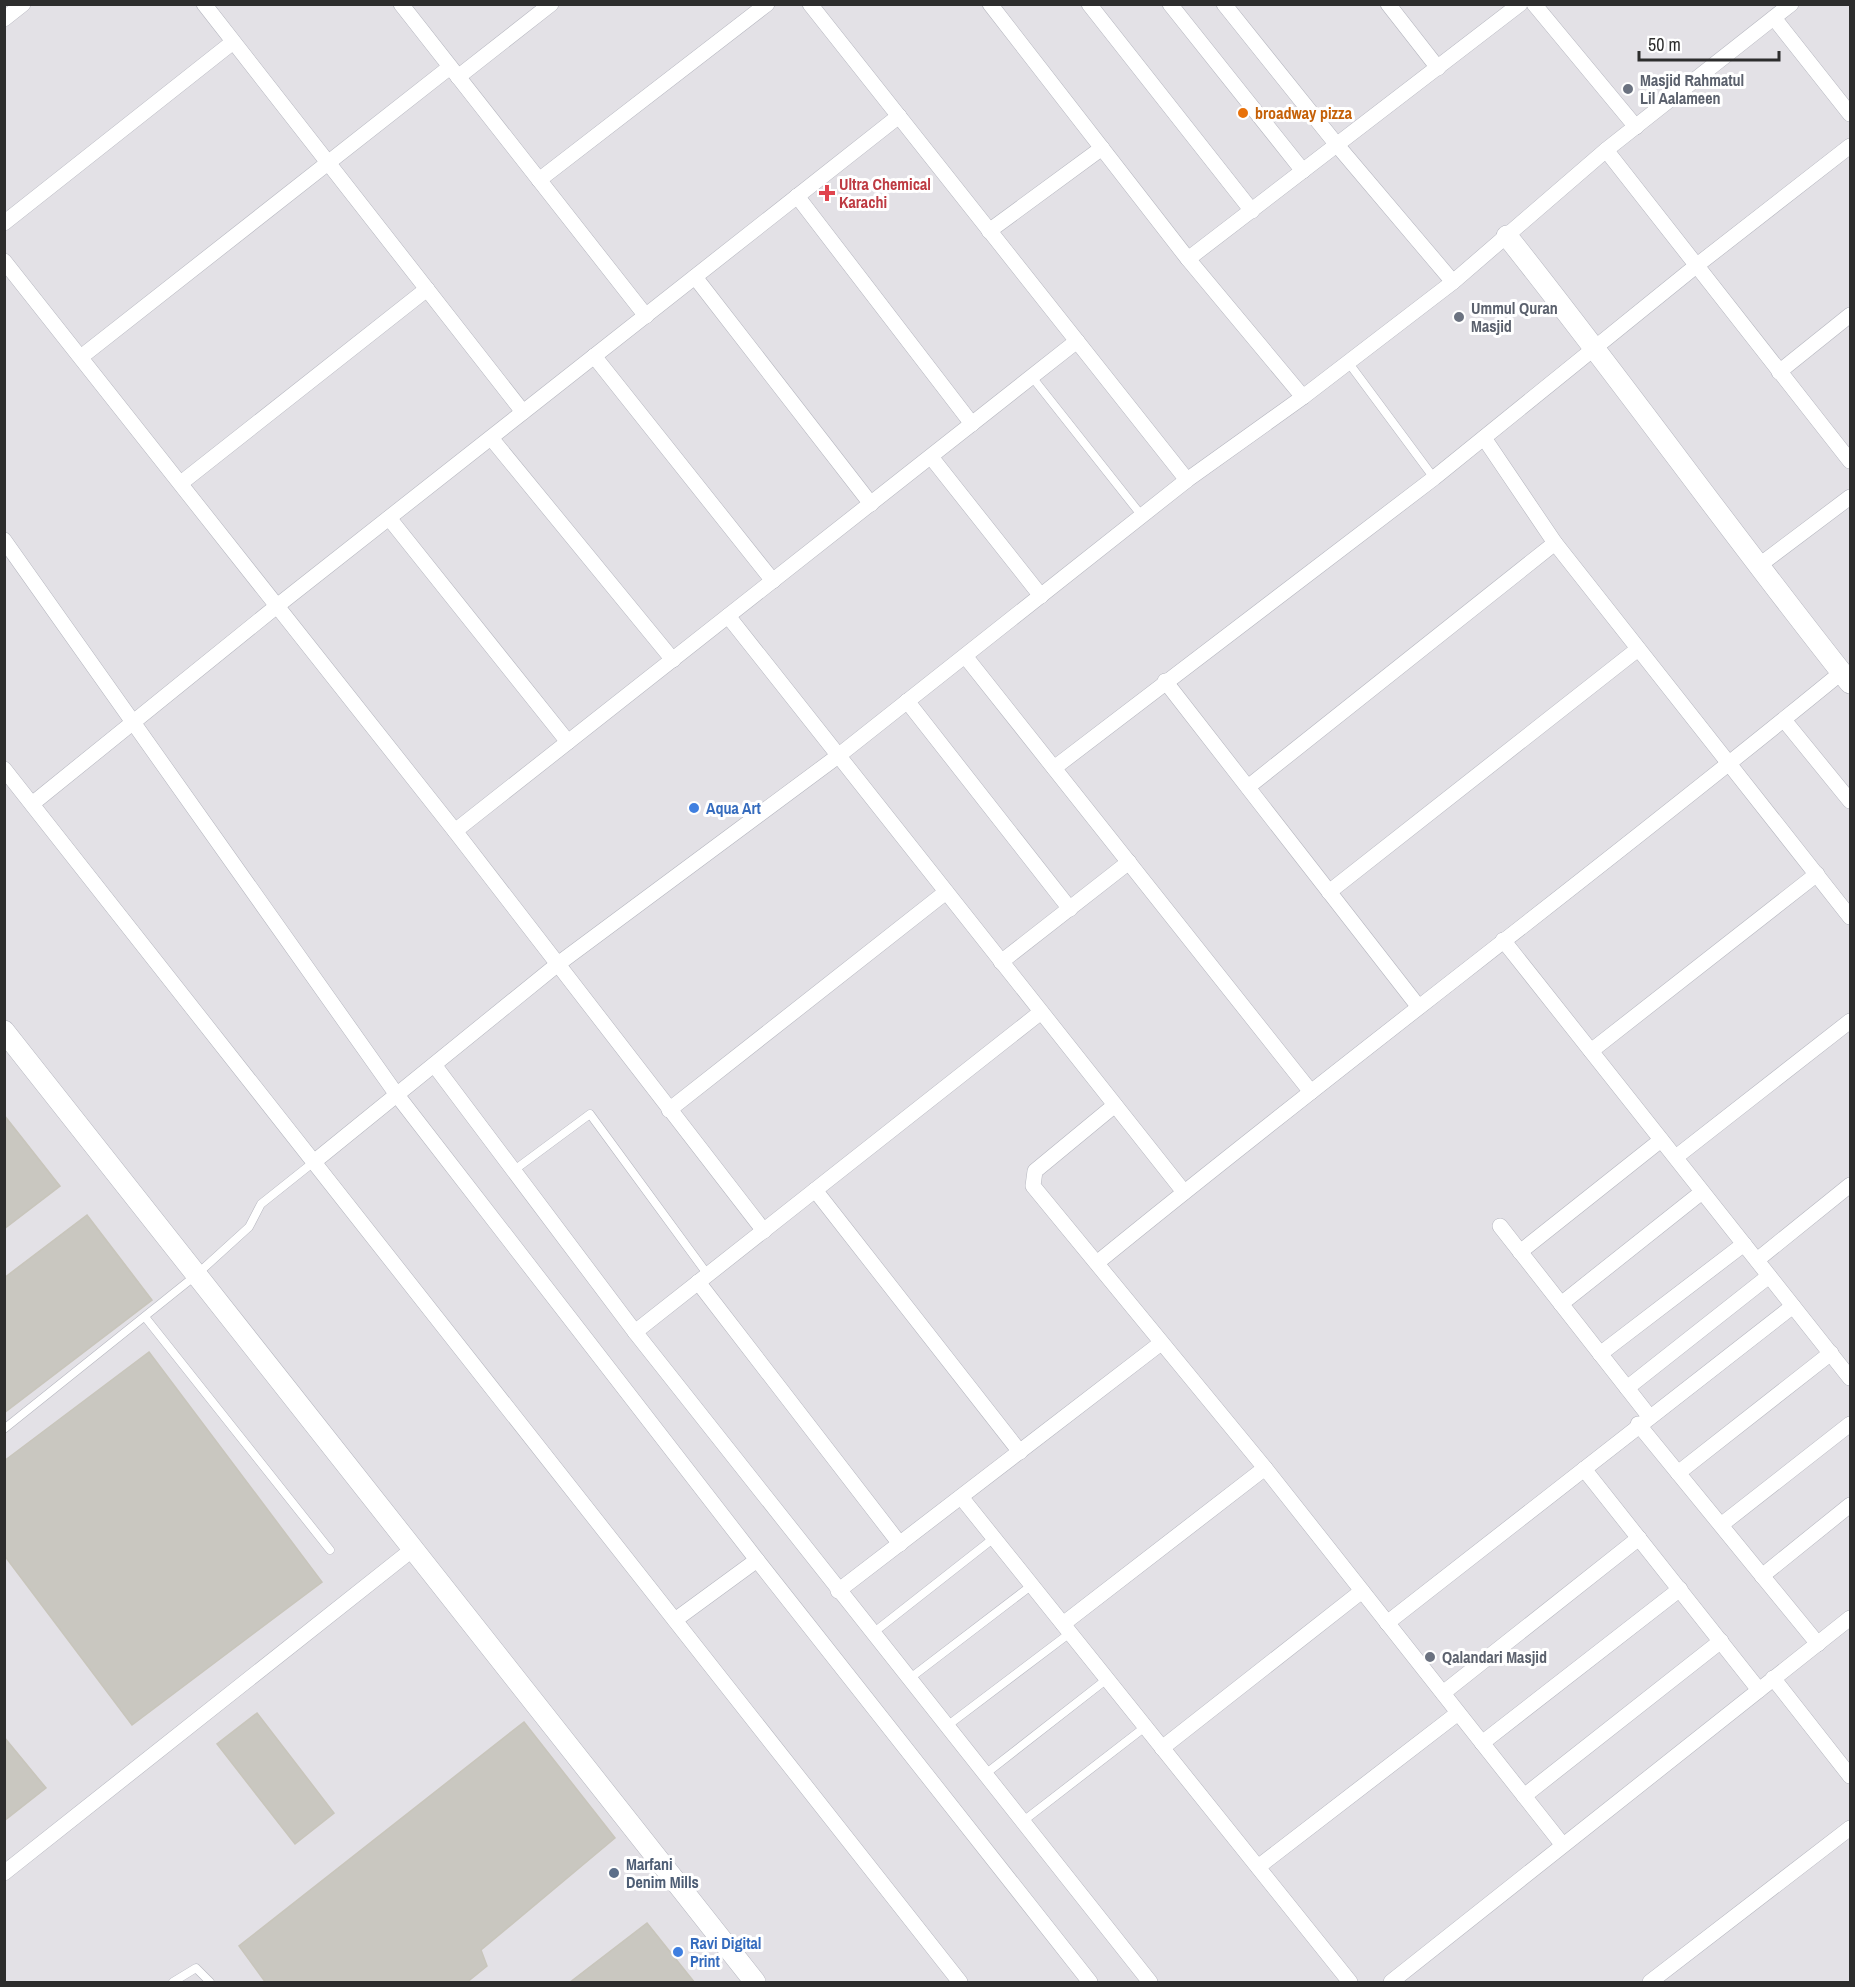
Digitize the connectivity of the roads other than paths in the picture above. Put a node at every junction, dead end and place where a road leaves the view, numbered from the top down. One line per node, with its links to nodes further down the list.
1 (23, 4): 16 (street)
2 (204, 4): 17 (street)
3 (400, 4): 19 (street)
4 (551, 4): 19 (street)
5 (767, 4): 29 (street)
6 (810, 4): 21 (street)
7 (1089, 4): 31 (street)
8 (1170, 4): 28 (street)
9 (1224, 4): 23 (street)
10 (1388, 4): 18 (street)
11 (1520, 4): 18 (street)
12 (1534, 4): 22 (street)
13 (991, 5): 25 (street)
14 (1790, 5): 15 (street)
15 (1774, 18): 20 (street); 22 (street)
16 (4, 19)
17 (233, 42): 27 (street); 32 (street)
18 (1438, 68): 23 (street)
19 (454, 72): 27 (street); 29 (street)
20 (1851, 114)
21 (899, 116): 30 (street); 33 (street)
22 (1636, 127): 26 (street)
23 (1337, 145): 28 (street); 39 (street)
24 (1851, 146): 37 (street)
25 (1102, 148): 33 (street); 35 (street)
26 (1606, 150): 34 (street); 37 (street)
27 (328, 163): 40 (street); 46 (street)
28 (1303, 171): 31 (street)
29 (539, 180): 41 (street)
30 (797, 196): 38 (street); 52 (street)
31 (1252, 211): 35 (street)
32 (4, 223)
33 (989, 231): 43 (street)
34 (1507, 236): 39 (street); 44 (street)
35 (1188, 259): 50 (street)
36 (4, 261): 46 (street)
37 (1696, 266): 44 (street); 48 (street)
38 (695, 277): 41 (street); 61 (street)
39 (1453, 282): 47 (street)
40 (427, 289): 51 (street); 59 (street)
41 (646, 315): 45 (street)
42 (1851, 315): 48 (street)
43 (1077, 341): 49 (street); 58 (street)
44 (1597, 348): 54 (street); 66 (street)
45 (594, 356): 51 (street); 67 (street)
46 (81, 357): 59 (street)
47 (1348, 362): 50 (street); 57 (lane)
48 (1779, 372): 56 (street)
49 (1032, 377): 52 (street); 62 (lane)
50 (1303, 397): 58 (street)
51 (523, 412): 53 (street)
52 (972, 424): 55 (street)
53 (491, 438): 63 (street); 73 (street)
54 (1484, 438): 57 (street); 65 (street)
55 (931, 457): 61 (street); 68 (street)
56 (1851, 461)
57 (1434, 478): 75 (street)
58 (1187, 480): 62 (street)
59 (181, 483): 69 (street)
60 (1851, 497): 66 (street)
61 (871, 504): 67 (street)
62 (1142, 516): 68 (street)
63 (389, 518): 69 (street); 79 (street)
64 (4, 540): 78 (street)
65 (1555, 543): 71 (street); 84 (street)
66 (1757, 567): 74 (street)
67 (773, 581): 70 (street)
68 (1041, 596): 72 (street)
69 (277, 606): 78 (street); 87 (street)
70 (728, 616): 73 (street); 80 (street)
71 (1638, 648): 81 (street); 91 (street)
72 (965, 656): 76 (street); 82 (street)
73 (673, 660): 79 (street)
74 (1846, 678): 77 (street)
75 (1165, 681): 82 (street); 84 (street)
76 (908, 701): 80 (street); 92 (street)
77 (1784, 720): 81 (street); 85 (street)
78 (135, 722): 86 (street); 104 (street)
79 (568, 742): 87 (street)
80 (838, 756): 90 (street); 96 (street)
81 (1730, 764): 89 (street); 94 (street)
82 (1054, 768): 88 (street)
83 (4, 769): 86 (street)
84 (1248, 787): 91 (street)
85 (1851, 801)
86 (32, 804): 109 (street)
87 (455, 831): 96 (street)
88 (1129, 862): 92 (street); 103 (street)
89 (1817, 874): 93 (street); 101 (street)
90 (946, 892): 95 (street); 106 (street)
91 (1329, 892): 97 (street)
92 (1070, 909): 95 (street)
93 (1850, 914)
94 (1503, 940): 97 (street); 101 (street)
95 (1001, 962): 98 (street)
96 (558, 964): 102 (street); 106 (street)
97 (1418, 1006): 103 (street)
98 (1041, 1012): 105 (street); 112 (street)
99 (1851, 1021): 108 (street)
100 (4, 1031): 121 (street)
101 (1591, 1051): 107 (street)
102 (435, 1066): 104 (street); 110 (street)
103 (1311, 1092): 114 (street)
104 (397, 1095): 109 (street); 148 (street)
105 (1115, 1105): 114 (street); 120 (street)
106 (669, 1110): 116 (street)
107 (1661, 1140): 108 (street); 118 (street)
108 (1676, 1157): 113 (street)
109 (315, 1161): 121 (lane); 155 (street)
110 (512, 1172): 123 (lane); 127 (street)
111 (1851, 1185): 119 (street)
112 (815, 1191): 116 (street); 136 (street)
113 (1702, 1191): 117 (street); 124 (street)
114 (1184, 1192): 120 (street)
115 (1500, 1226): 118 (street)
116 (764, 1231): 123 (street)
117 (1744, 1244): 119 (street); 129 (street)
118 (1520, 1252): 124 (street)
119 (1757, 1260): 122 (street)
120 (1098, 1262): 128 (street)
121 (195, 1276): 126 (lane); 146 (street)
122 (1769, 1276): 125 (street); 132 (street)
123 (703, 1278): 127 (street); 145 (street)
124 (1561, 1304): 129 (street)
125 (1793, 1306): 130 (street); 133 (street)
126 (144, 1317): 135 (lane); 147 (lane)
127 (635, 1332): 152 (street)
128 (1161, 1343): 136 (street); 137 (street)
129 (1600, 1354): 132 (street)
130 (1841, 1358): 131 (street); 139 (street)
131 (1851, 1378)
132 (1627, 1388): 133 (street)
133 (1644, 1420): 138 (street); 139 (street)
134 (1851, 1424): 142 (street)
135 (4, 1429)
136 (1020, 1452): 140 (street)
137 (1265, 1467): 153 (street); 157 (street)
138 (1584, 1469): 144 (street); 156 (street)
139 (1678, 1473): 142 (street)
140 (962, 1497): 143 (street); 145 (street)
141 (1851, 1505): 149 (street)
142 (1721, 1526): 149 (street)
143 (994, 1538): 150 (street); 158 (lane)
144 (1639, 1538): 151 (street); 165 (street)
145 (900, 1544): 152 (street)
146 (413, 1549): 178 (street); 181 (street)
147 (330, 1550)
148 (757, 1560): 155 (street); 183 (street)
149 (1762, 1576): 160 (street)
150 (1032, 1585): 157 (street); 163 (lane)
151 (1680, 1589): 159 (street); 169 (street)
152 (838, 1591): 158 (street)
153 (1362, 1591): 156 (street); 170 (street)
154 (1851, 1618): 160 (street)
155 (675, 1620): 182 (street)
156 (1387, 1623): 165 (street)
157 (1067, 1628): 162 (street); 168 (lane)
158 (872, 1634): 163 (street)
159 (1721, 1641): 164 (street); 173 (street)
160 (1818, 1644): 161 (street)
161 (1773, 1678): 164 (street); 172 (street)
162 (1107, 1679): 167 (street); 171 (lane)
163 (909, 1680): 168 (street)
164 (1759, 1689): 176 (street)
165 (1443, 1693): 166 (street)
166 (1458, 1713): 169 (street); 177 (street)
167 (1145, 1726): 170 (street); 174 (lane)
168 (946, 1727): 171 (street)
169 (1482, 1743): 173 (street)
170 (1162, 1748): 177 (street)
171 (984, 1774): 174 (street)
172 (1851, 1776)
173 (1524, 1796): 176 (street)
174 (1022, 1822): 184 (street)
175 (1851, 1828): 187 (street)
176 (1562, 1844): 186 (street)
177 (1258, 1868): 185 (street)
178 (4, 1873)
179 (173, 1983): 180 (lane)
180 (210, 1983)
181 (755, 1983)
182 (960, 1983)
183 (1090, 1983)
184 (1150, 1983)
185 (1350, 1983)
186 (1391, 1983)
187 (1650, 1983)

